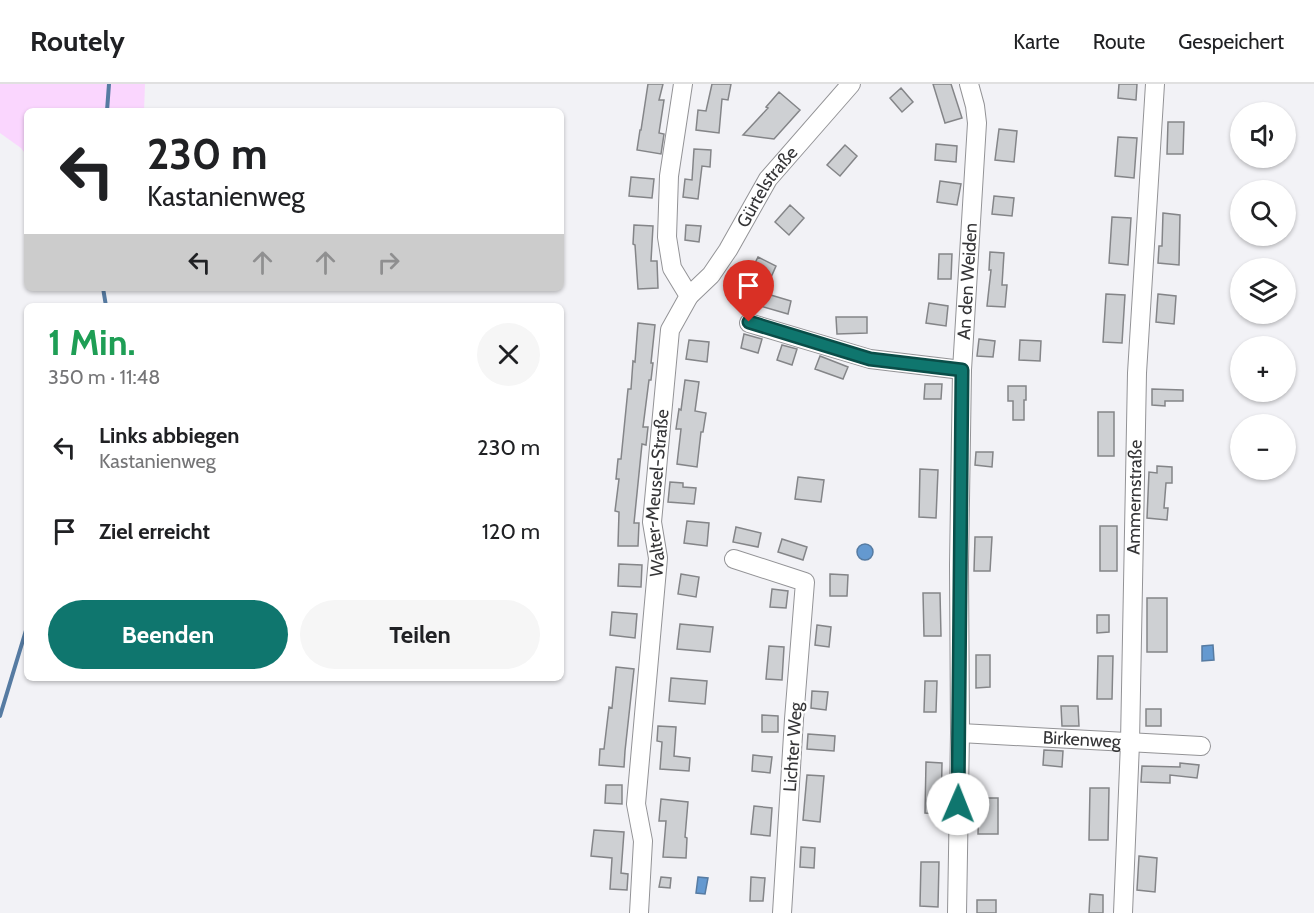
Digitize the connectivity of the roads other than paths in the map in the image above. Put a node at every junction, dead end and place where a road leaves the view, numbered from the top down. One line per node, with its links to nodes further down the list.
1 (683, 84): 5 (street)
2 (851, 84): 5 (street, Gürtelstraße)
3 (969, 84): 7 (street, An den Weiden)
4 (1155, 84): 10 (street, Ammernstraße)
5 (689, 296): 12 (street, Walter-Meusel-Straße)
6 (749, 322): 7 (street)
7 (962, 370): 9 (street, An den Weiden)
8 (734, 559): 13 (street, Lichter Weg)
9 (960, 733): 10 (street, Birkenweg); 14 (street, An den Weiden)
10 (1131, 743): 11 (street, Birkenweg); 15 (street, Ammernstraße)
11 (1201, 747)
12 (639, 913)
13 (782, 913)
14 (957, 913)
15 (1123, 913)

